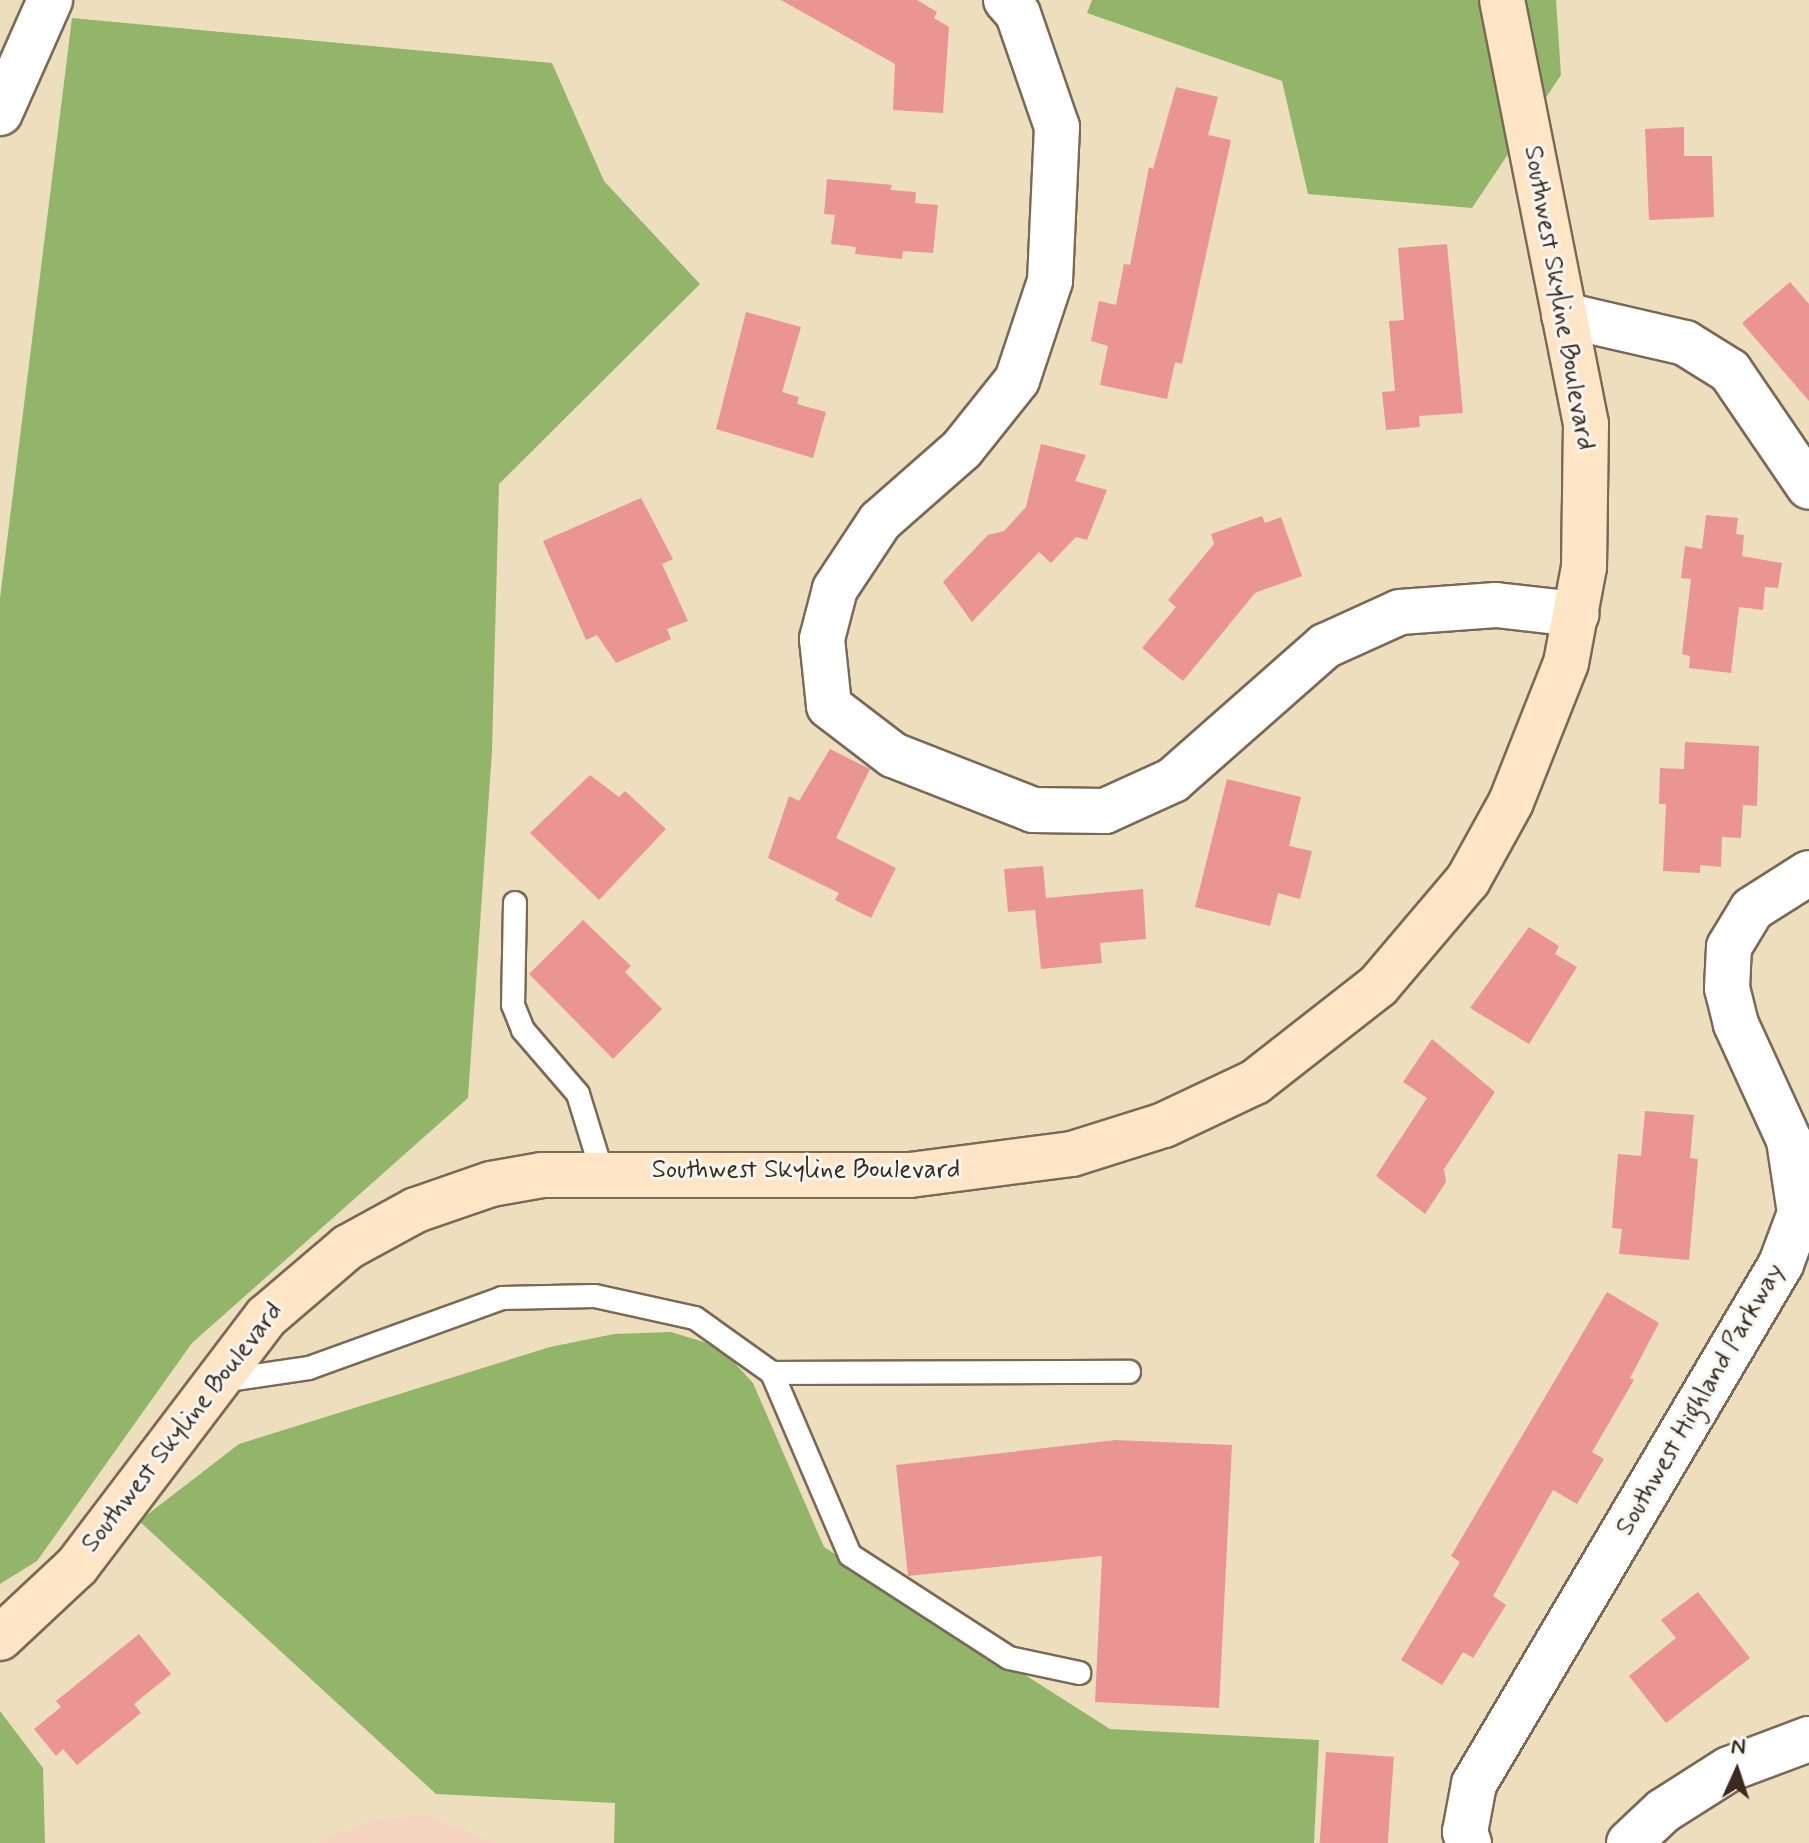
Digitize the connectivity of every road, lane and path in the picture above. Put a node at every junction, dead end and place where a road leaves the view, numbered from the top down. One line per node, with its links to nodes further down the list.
1 (50, 0): 4 (street)
2 (1006, 0): 7 (street)
3 (1502, 0): 5 (main road, Southwest Skyline Boulevard)
4 (0, 113)
5 (1564, 315): 6 (street); 7 (main road, Southwest Skyline Boulevard)
6 (1809, 487)
7 (1576, 614): 10 (main road, Southwest Skyline Boulevard)
8 (1809, 873): 17 (street, Southwest Highland Parkway)
9 (515, 903): 10 (lane)
10 (602, 1172): 13 (main road, Southwest Skyline Boulevard)
11 (1129, 1372): 12 (lane)
12 (772, 1373): 13 (lane); 15 (lane)
13 (216, 1382): 14 (main road, Southwest Skyline Boulevard)
14 (0, 1638)
15 (1079, 1673)
16 (1809, 1739): 18 (street)
17 (1469, 1843)
18 (1629, 1843)

